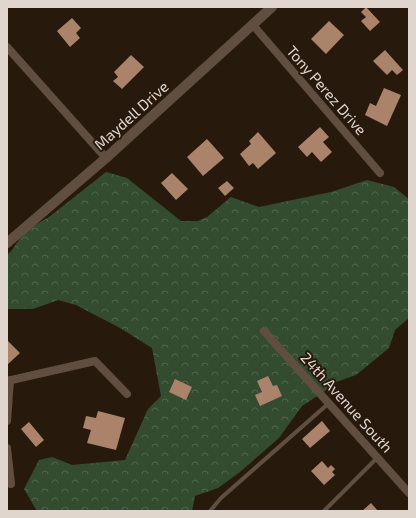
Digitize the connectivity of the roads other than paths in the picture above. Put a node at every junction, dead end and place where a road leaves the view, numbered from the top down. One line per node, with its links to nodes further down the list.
1 (272, 7): 2 (street, Maydell Drive)
2 (253, 25): 4 (street, Maydell Drive); 5 (street, Tony Perez Drive)
3 (7, 47): 4 (street)
4 (106, 158): 6 (street, Maydell Drive)
5 (380, 173)
6 (7, 243)
7 (264, 331): 10 (street, 24th Avenue South)
8 (8, 380): 9 (street); 11 (street)
9 (127, 394)
10 (329, 403): 13 (street, 24th Avenue South); 16 (lane)
11 (7, 422)
12 (7, 448): 14 (street)
13 (377, 458): 15 (street, 24th Avenue South); 17 (lane)
14 (11, 484)
15 (409, 493)
16 (210, 511)
17 (324, 511)

